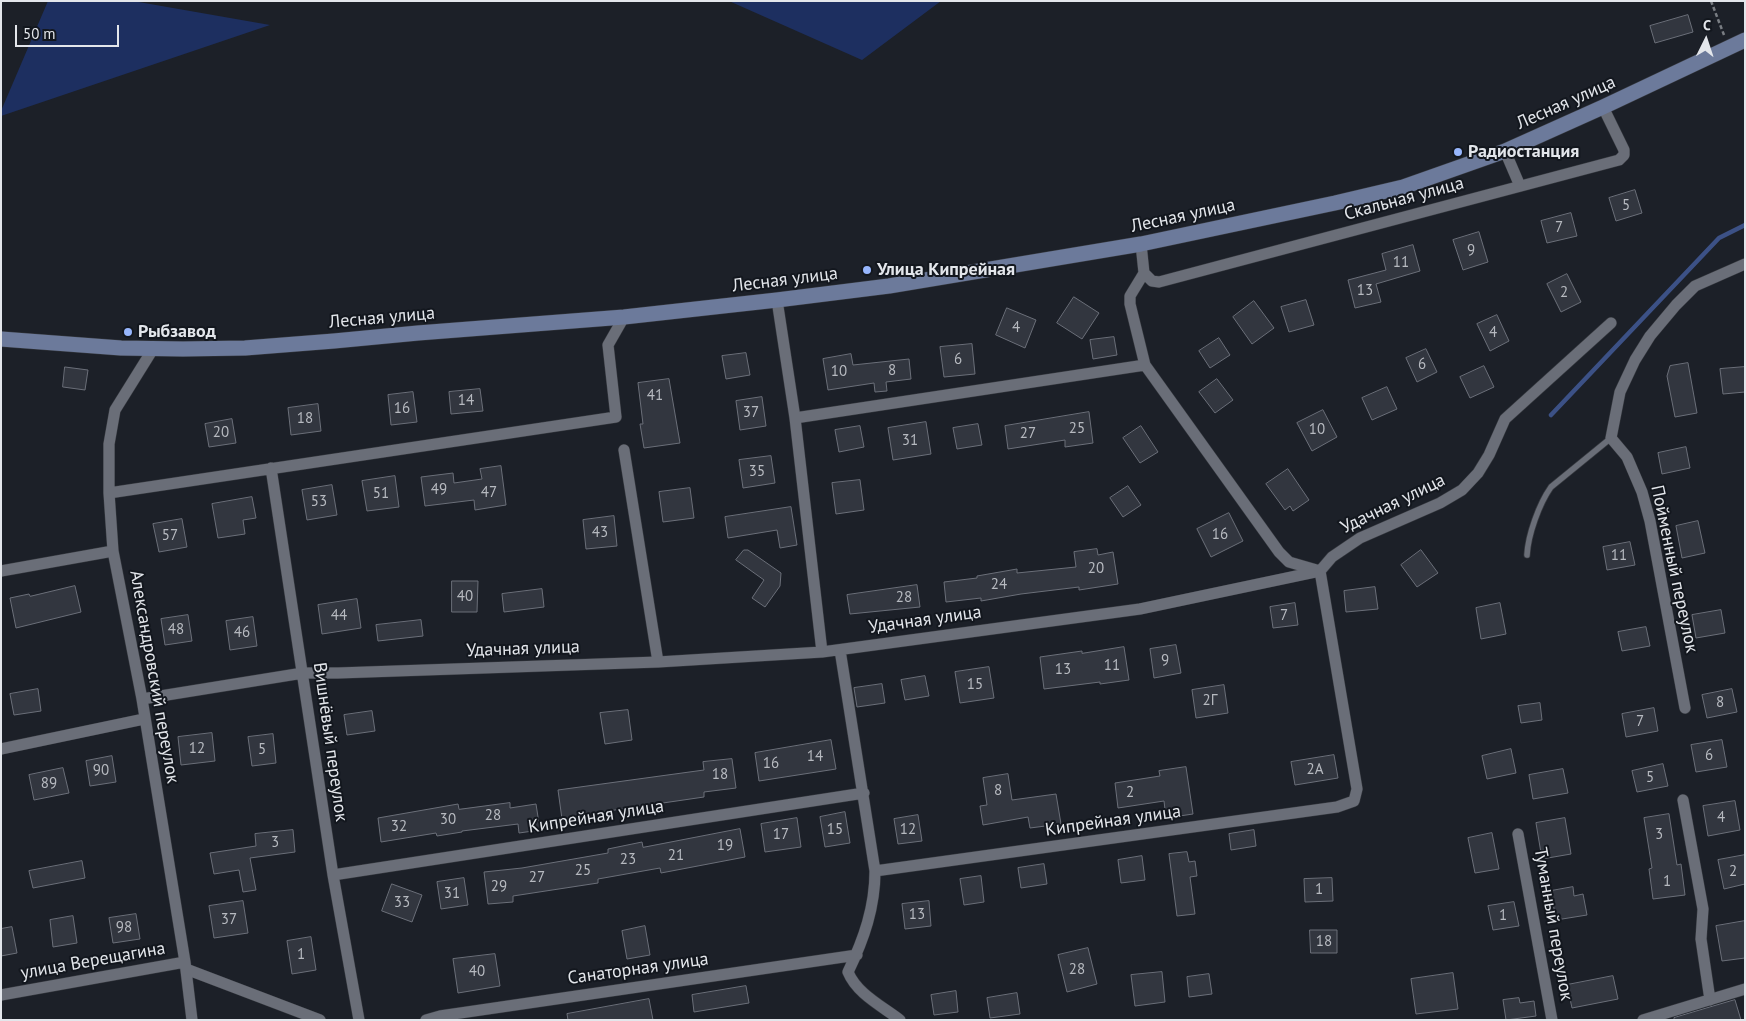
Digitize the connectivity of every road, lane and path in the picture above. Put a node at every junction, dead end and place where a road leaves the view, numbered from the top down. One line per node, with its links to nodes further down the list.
1 (1711, 1): 3 (path)
2 (1745, 40): 3 (main road, Лесная улица)
3 (1729, 47): 4 (main road, Лесная улица)
4 (1603, 108): 5 (main road, Лесная улица); 6 (street, Скальная улица)
5 (1505, 151): 6 (street); 7 (main road, Лесная улица)
6 (1520, 186): 9 (street, Скальная улица)
7 (1141, 244): 9 (street); 10 (main road, Лесная улица)
8 (1745, 264): 17 (street)
9 (1144, 273): 15 (street)
10 (777, 300): 11 (main road, Лесная улица); 16 (street)
11 (624, 317): 14 (main road, Лесная улица); 19 (street)
12 (1611, 323): 24 (street, Удачная улица)
13 (1, 339): 14 (main road, Лесная улица)
14 (153, 349): 20 (street, Александровский переулок)
15 (1145, 365): 16 (street); 24 (street)
16 (795, 418): 26 (street)
17 (1611, 438): 22 (lane); 30 (street, Пойменный переулок)
18 (624, 450): 27 (street)
19 (271, 468): 20 (street); 28 (street, Вишнёвый переулок)
20 (110, 493): 21 (street, Александровский переулок)
21 (113, 551): 23 (street); 29 (street, Александровский переулок)
22 (1527, 555)
23 (1, 571)
24 (1320, 571): 25 (street, Удачная улица); 36 (street, Кипрейная улица)
25 (840, 650): 26 (street, Удачная улица); 33 (street)
26 (822, 652): 27 (street, Удачная улица)
27 (658, 662): 28 (street, Удачная улица)
28 (303, 673): 29 (street, Удачная улица); 37 (street, Вишнёвый переулок)
29 (142, 699): 31 (street, Александровский переулок)
30 (1685, 708)
31 (144, 719): 32 (street); 39 (street, Александровский переулок)
32 (1, 749)
33 (864, 793): 36 (street); 37 (street, Кипрейная улица)
34 (1683, 800): 42 (street)
35 (1518, 834): 48 (street, Туманный переулок)
36 (875, 871): 38 (street)
37 (333, 875): 45 (street, Вишнёвый переулок)
38 (857, 955): 46 (street, Санаторная улица); 47 (street)
39 (185, 966): 41 (street, улица Верещагина); 43 (street, Александровский переулок); 44 (street)
40 (1745, 989): 42 (street)
41 (1, 995)
42 (1710, 1000): 49 (street)
43 (192, 1020)
44 (320, 1020)
45 (359, 1020)
46 (426, 1020)
47 (900, 1020)
48 (1552, 1020)
49 (1643, 1020)

